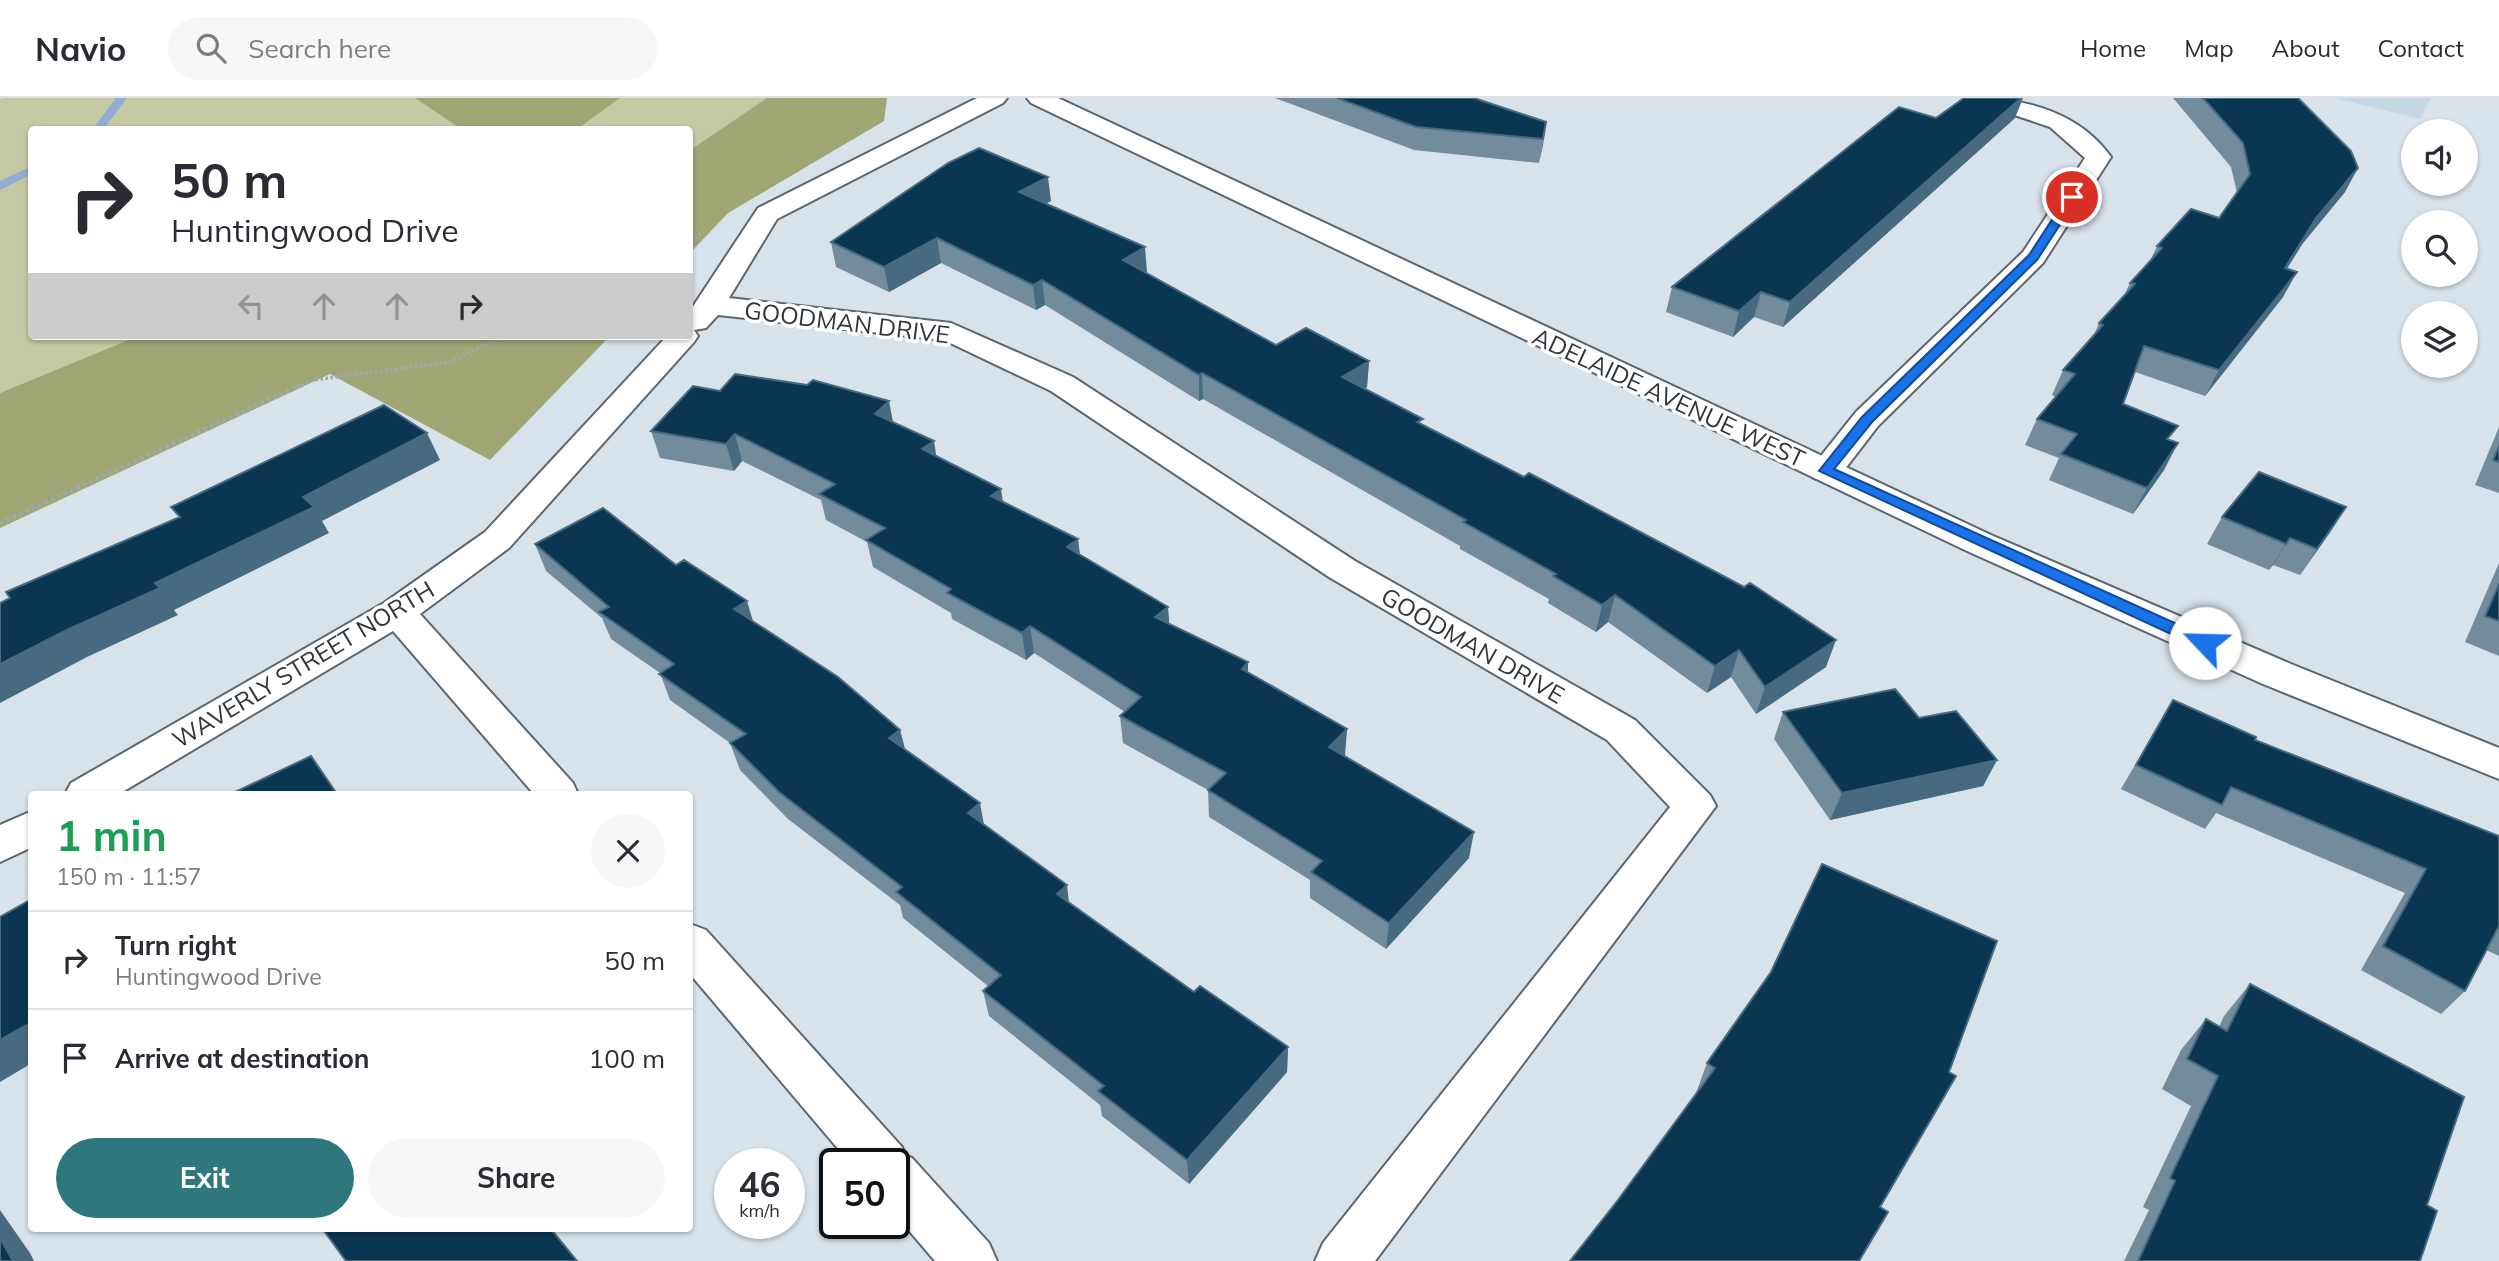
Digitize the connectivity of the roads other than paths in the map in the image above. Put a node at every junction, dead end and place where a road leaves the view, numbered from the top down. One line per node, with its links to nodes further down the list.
1 (995, 98): 4 (street)
2 (1038, 98): 6 (street, ADELAIDE AVENUE WEST)
3 (1987, 98): 6 (street)
4 (700, 317): 17 (street, GOODMAN DRIVE)
5 (679, 340): 7 (street, WAVERLY STREET NORTH)
6 (1826, 471): 8 (street, ADELAIDE AVENUE WEST)
7 (397, 612): 9 (street, WAVERLY STREET NORTH); 10 (street)
8 (2499, 764)
9 (91, 791)
10 (555, 791)
11 (28, 829): 12 (street)
12 (0, 845)
13 (693, 946): 14 (street)
14 (870, 1148)
15 (910, 1193): 16 (street)
16 (970, 1261)
17 (1342, 1261)

